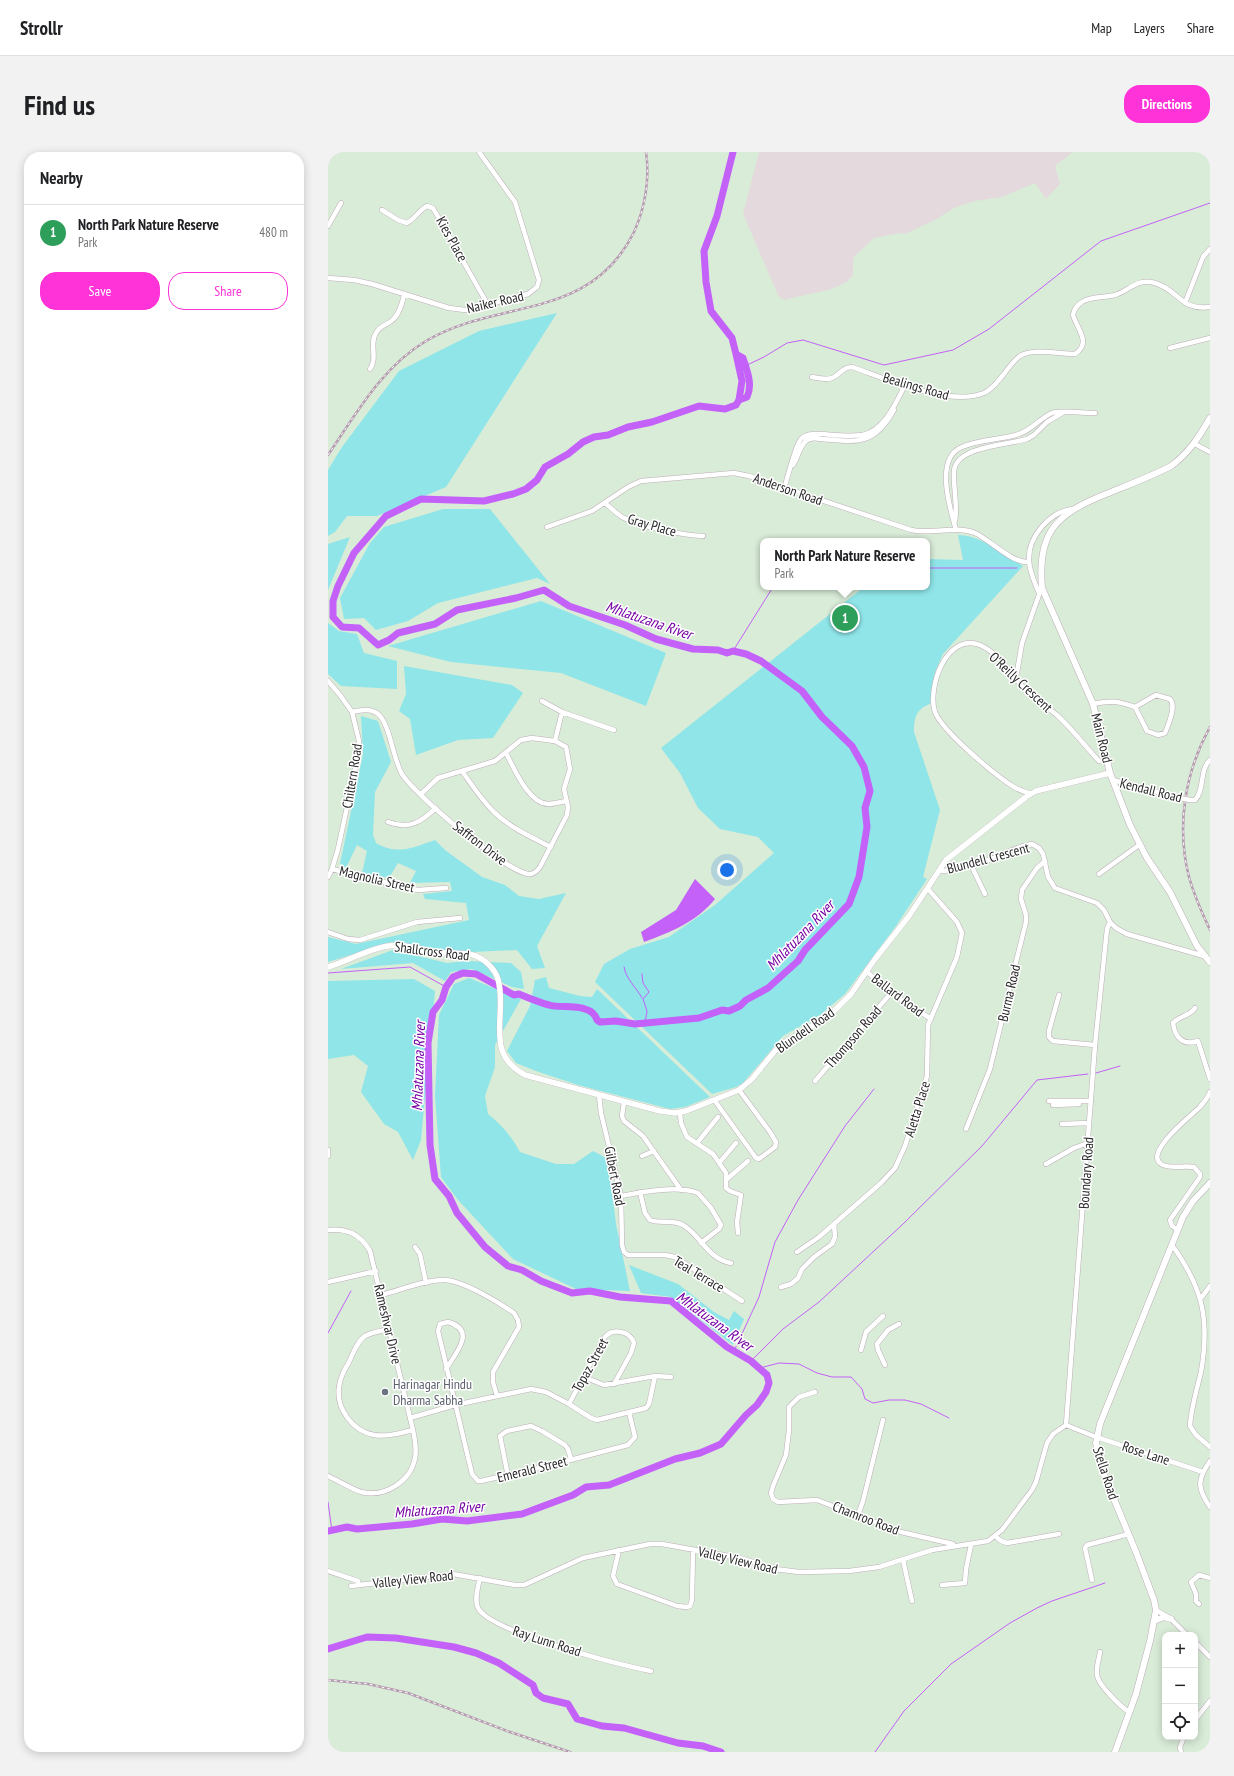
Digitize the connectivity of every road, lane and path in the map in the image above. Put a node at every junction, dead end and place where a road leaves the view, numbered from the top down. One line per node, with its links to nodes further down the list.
1 (479, 152): 9 (street, Naiker Road)
2 (341, 203): 4 (street)
3 (382, 210): 9 (street, Kies Place)
4 (328, 226)
5 (1210, 249): 8 (street)
6 (328, 278): 7 (street, Naiker Road)
7 (404, 295): 9 (street, Naiker Road); 13 (street)
8 (1185, 303): 10 (street, Bealings Road); 15 (street, Bealings Road)
9 (488, 305)
10 (1210, 307)
11 (1210, 338): 12 (street)
12 (1170, 348)
13 (370, 369)
14 (812, 377): 15 (street, Bealings Road)
15 (906, 385): 21 (street)
16 (1064, 412): 17 (street); 24 (street); 24 (street)
17 (1094, 413)
18 (1210, 418): 19 (main road, Main Road)
19 (1194, 444): 20 (street); 23 (main road, Main Road)
20 (1210, 452)
21 (784, 488): 22 (street, Anderson Road); 26 (street, Anderson Road)
22 (605, 503): 25 (street, Anderson Road); 27 (street, Gray Place)
23 (1072, 509): 28 (street, Main Road); 29 (main road, Main Road)
24 (954, 523): 26 (street)
25 (547, 527)
26 (956, 530): 28 (street, Anderson Road)
27 (703, 536)
28 (1029, 562): 29 (street, Main Road)
29 (1041, 591): 30 (street); 33 (main road, Main Road)
30 (1016, 678): 41 (street, O'Reilly Crescent); 46 (street, O'Reilly Crescent)
31 (328, 681): 35 (street, Chiltern Road)
32 (542, 701): 36 (street)
33 (1093, 704): 34 (street); 43 (main road, Main Road)
34 (1135, 707): 34 (street)
35 (352, 712): 45 (street, Saffron Drive); 54 (street, Chiltern Road)
36 (562, 712): 37 (street); 38 (street)
37 (614, 730)
38 (555, 742): 39 (street); 47 (street, Saffron Drive)
39 (506, 753): 42 (street); 47 (street)
40 (1210, 760): 44 (street, Kendall Road, bridge)
41 (1098, 761)
42 (462, 771): 45 (street); 51 (street)
43 (1110, 773): 44 (main road, Main Road); 46 (street, Blundell Road)
44 (1113, 780): 50 (main road, Main Road)
45 (421, 794): 48 (street, Saffron Drive)
46 (1031, 794): 55 (street, Blundell Road)
47 (566, 801): 51 (street, Saffron Drive)
48 (436, 808): 49 (street); 51 (street, Saffron Drive)
49 (388, 822)
50 (1140, 845): 56 (street); 64 (main road, Main Road)
51 (551, 847)
52 (1045, 860): 53 (street, Blundell Crescent); 62 (street, Blundell Crescent); 88 (street, Burma Road)
53 (971, 865): 55 (street, Blundell Crescent); 60 (street)
54 (332, 869): 57 (street, Chiltern Road); 58 (street, Magnolia Street)
55 (939, 870): 59 (street, Blundell Road)
56 (1098, 874)
57 (328, 877)
58 (446, 888)
59 (928, 889): 68 (street, Blundell Road); 72 (street, Aletta Place)
60 (984, 894)
61 (460, 918): 63 (street)
62 (1110, 922): 64 (street, Blundell Crescent); 73 (street, Boundary Road)
63 (328, 932)
64 (1204, 956): 65 (main road, Main Road)
65 (1210, 962)
66 (489, 964): 67 (street, Shallcross Road); 78 (street, Blundell Road)
67 (328, 967)
68 (866, 971): 69 (street, Ballard Road); 76 (street, Blundell Road)
69 (891, 993): 72 (street, Ballard Road); 75 (street, Thompson Road)
70 (1060, 995): 73 (street)
71 (1195, 1008): 74 (street)
72 (931, 1019): 104 (street, Aletta Place)
73 (1095, 1045): 82 (street, Boundary Road)
74 (1210, 1079)
75 (815, 1081)
76 (739, 1090): 79 (street, Blundell Road); 79 (street)
77 (1210, 1092): 106 (street)
78 (599, 1095): 81 (street, Blundell Road); 103 (street, Gilbert Road)
79 (715, 1100): 84 (street, Blundell Road)
80 (1049, 1101): 82 (street)
81 (624, 1102): 84 (street, Blundell Road); 93 (street)
82 (1091, 1102): 83 (street); 86 (street, Boundary Road)
83 (1053, 1105)
84 (680, 1113): 89 (street)
85 (718, 1117): 89 (street)
86 (1089, 1123): 87 (street); 91 (street, Boundary Road)
87 (1062, 1124)
88 (966, 1129)
89 (697, 1143): 97 (street)
90 (736, 1143): 97 (street)
91 (1088, 1143): 98 (street); 139 (street, Boundary Road)
92 (328, 1150): 94 (street)
93 (654, 1151): 95 (street); 101 (street)
94 (328, 1156)
95 (642, 1156)
96 (748, 1161): 99 (street)
97 (719, 1163): 99 (street)
98 (1046, 1164)
99 (726, 1180): 107 (street)
100 (1210, 1183): 106 (main road, Stella Road)
101 (681, 1190): 102 (street); 108 (street)
102 (640, 1192): 103 (street); 108 (street)
103 (621, 1196): 112 (street, Gilbert Road)
104 (834, 1224): 111 (street, Aletta Place); 117 (street)
105 (328, 1230): 114 (street, Rameshvar Drive)
106 (1178, 1230): 109 (main road, Stella Road)
107 (738, 1233)
108 (701, 1243): 113 (street)
109 (1172, 1246): 120 (street); 141 (main road, Stella Road)
110 (415, 1247): 116 (street)
111 (797, 1252)
112 (628, 1255): 121 (street, Teal Terrace)
113 (731, 1263)
114 (376, 1271): 115 (street); 119 (street, Rameshvar Drive)
115 (328, 1282)
116 (426, 1283): 119 (street); 133 (street)
117 (781, 1286)
118 (1210, 1286): 120 (street)
119 (381, 1295): 124 (street, Rameshvar Drive)
120 (1202, 1297): 142 (street)
121 (742, 1301)
122 (883, 1316): 125 (street)
123 (899, 1324): 126 (street)
124 (389, 1329): 137 (street, Rameshvar Drive); 140 (street)
125 (861, 1350)
126 (885, 1365)
127 (446, 1369): 127 (street, Emerald Street); 135 (street, Emerald Street)
128 (655, 1376): 130 (street); 131 (street); 136 (street)
129 (584, 1377): 131 (street); 131 (street, Topaz Street); 134 (street, Topaz Street)
130 (671, 1377)
131 (614, 1384)
132 (815, 1392): 149 (street, Chamroo Road)
133 (497, 1396): 134 (street); 135 (street)
134 (569, 1404): 136 (street)
135 (455, 1405): 137 (street); 147 (street, Emerald Street)
136 (629, 1412): 143 (street, Emerald Street)
137 (410, 1418): 140 (street, Rameshvar Drive)
138 (883, 1420): 149 (street)
139 (1066, 1425): 141 (street, Rose Lane); 152 (street, Valley View Road)
140 (413, 1430): 146 (street, Rameshvar Drive)
141 (1096, 1437): 145 (street, Rose Lane); 151 (main road, Stella Road)
142 (1210, 1447)
143 (571, 1459): 147 (street, Emerald Street); 147 (street)
144 (1210, 1462): 145 (street)
145 (1203, 1472): 148 (street)
146 (328, 1476)
147 (508, 1476)
148 (1210, 1507)
149 (858, 1515): 153 (street, Chamroo Road)
150 (1059, 1534): 152 (street)
151 (1129, 1534): 161 (street); 167 (main road, Stella Road)
152 (996, 1536): 154 (street, Valley View Road)
153 (959, 1545): 154 (street, Valley View Road); 157 (street, Valley View Road)
154 (971, 1545): 163 (street)
155 (618, 1550): 156 (street, Valley View Road); 156 (street); 159 (street, Valley View Road)
156 (693, 1550): 157 (street, Valley View Road)
157 (903, 1560): 165 (street)
158 (328, 1571): 162 (street)
159 (480, 1578): 162 (street, Valley View Road); 174 (street, Ray Lunn Road)
160 (1210, 1578): 166 (street)
161 (1092, 1580)
162 (359, 1585): 164 (street, Valley View Road)
163 (942, 1585)
164 (351, 1586)
165 (912, 1601)
166 (1199, 1604)
167 (1156, 1610): 168 (street); 169 (main road, Stella Road)
168 (1171, 1619): 169 (main road); 170 (street)
169 (1154, 1621): 176 (main road, Stella Road)
170 (1184, 1632)
171 (1198, 1645): 173 (street)
172 (1100, 1652): 176 (street)
173 (1210, 1657)
174 (650, 1671)
175 (1210, 1701): 177 (street)
176 (1130, 1712): 179 (main road, Stella Road)
177 (1198, 1716)
178 (1183, 1740): 180 (street)
179 (1115, 1752)
180 (1181, 1752)

